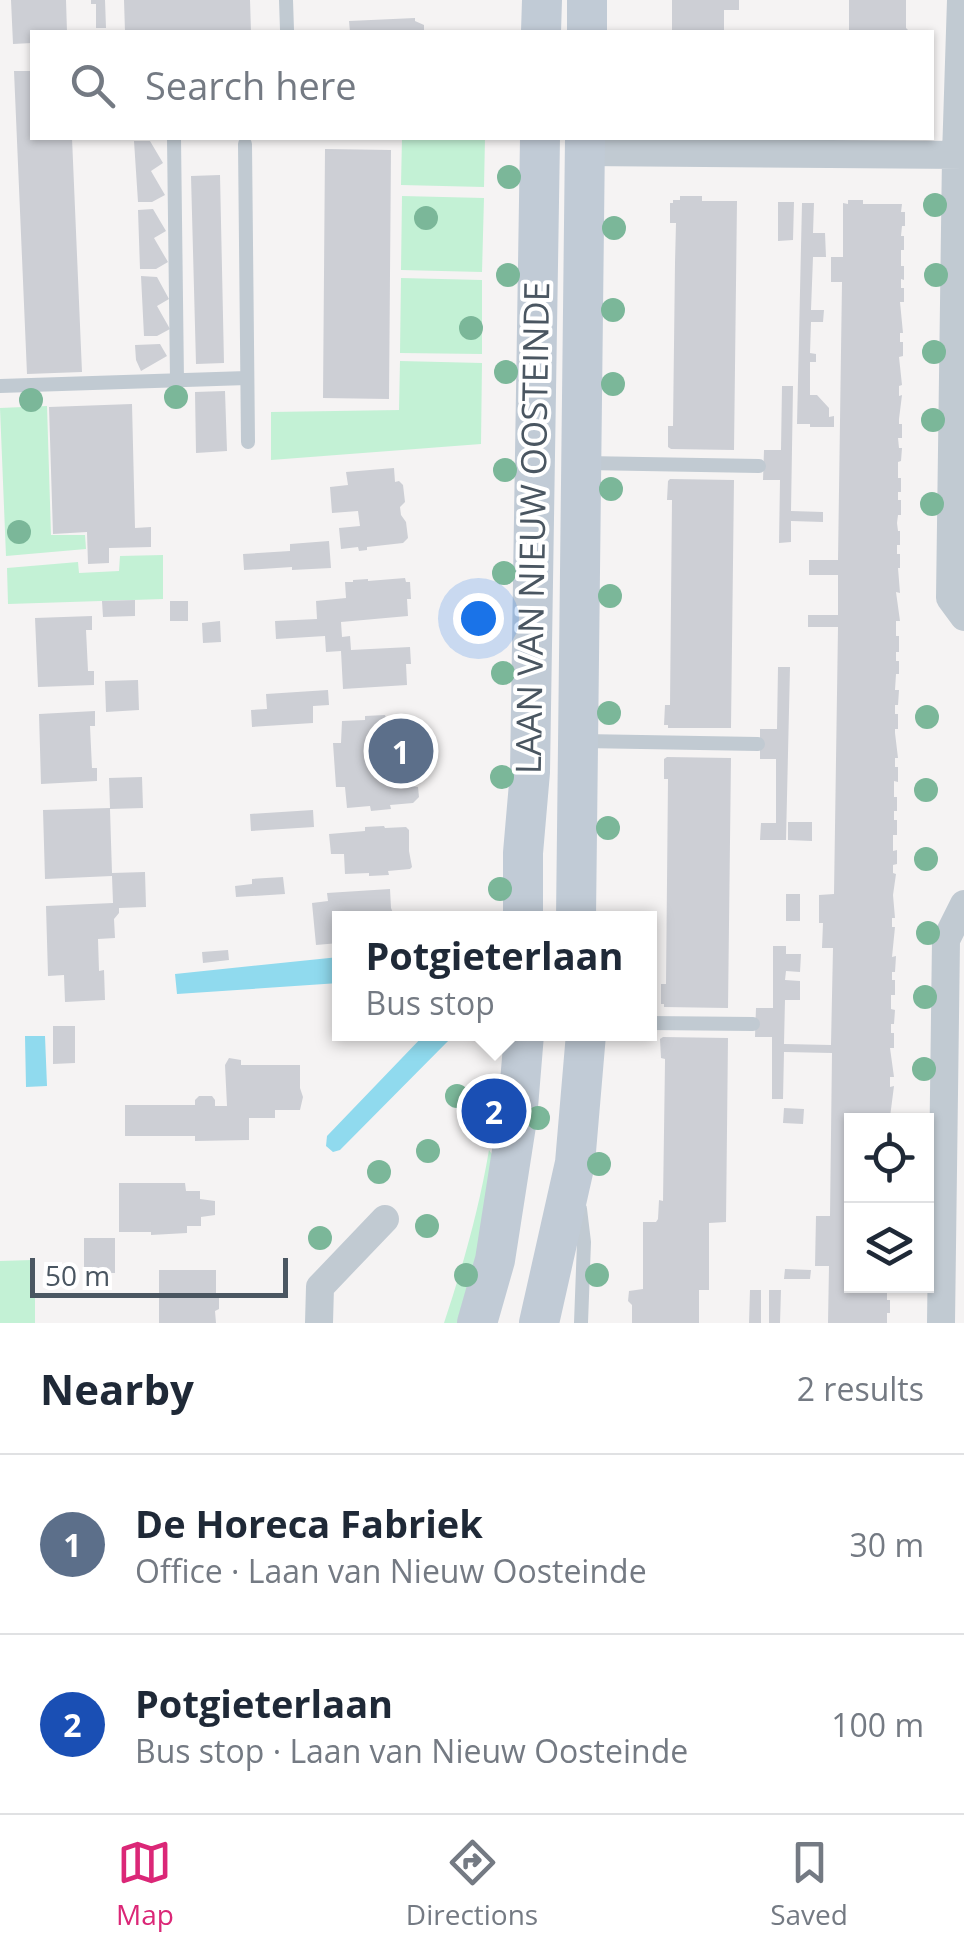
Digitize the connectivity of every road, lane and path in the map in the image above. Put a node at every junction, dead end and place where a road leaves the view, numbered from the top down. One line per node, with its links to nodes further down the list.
1 (286, 0): 5 (lane)
2 (542, 0): 6 (main road)
3 (587, 0): 7 (main road)
4 (961, 0): 12 (street)
5 (287, 30)
6 (542, 30)
7 (587, 30)
8 (174, 140): 14 (lane)
9 (540, 140): 22 (main road, LAAN VAN NIEUW OOSTEINDE)
10 (244, 144): 13 (lane)
11 (585, 145): 12 (street); 17 (main road, LAAN VAN NIEUW OOSTEINDE)
12 (960, 156): 19 (street)
13 (246, 378): 14 (lane); 16 (lane)
14 (176, 380): 15 (lane)
15 (0, 386)
16 (248, 442)
17 (581, 463): 18 (lane); 20 (main road, LAAN VAN NIEUW OOSTEINDE)
18 (759, 466)
19 (964, 617)
20 (578, 741): 21 (lane); 23 (main road, LAAN VAN NIEUW OOSTEINDE)
21 (758, 744)
22 (523, 911)
23 (576, 911)
24 (957, 922): 35 (street)
25 (657, 1023): 26 (lane)
26 (753, 1024)
27 (523, 1041): 32 (main road)
28 (585, 1041): 29 (main road)
29 (576, 1163): 33 (main road); 34 (lane)
30 (384, 1219): 31 (street)
31 (318, 1323)
32 (476, 1323)
33 (540, 1323)
34 (582, 1323)
35 (941, 1323)

